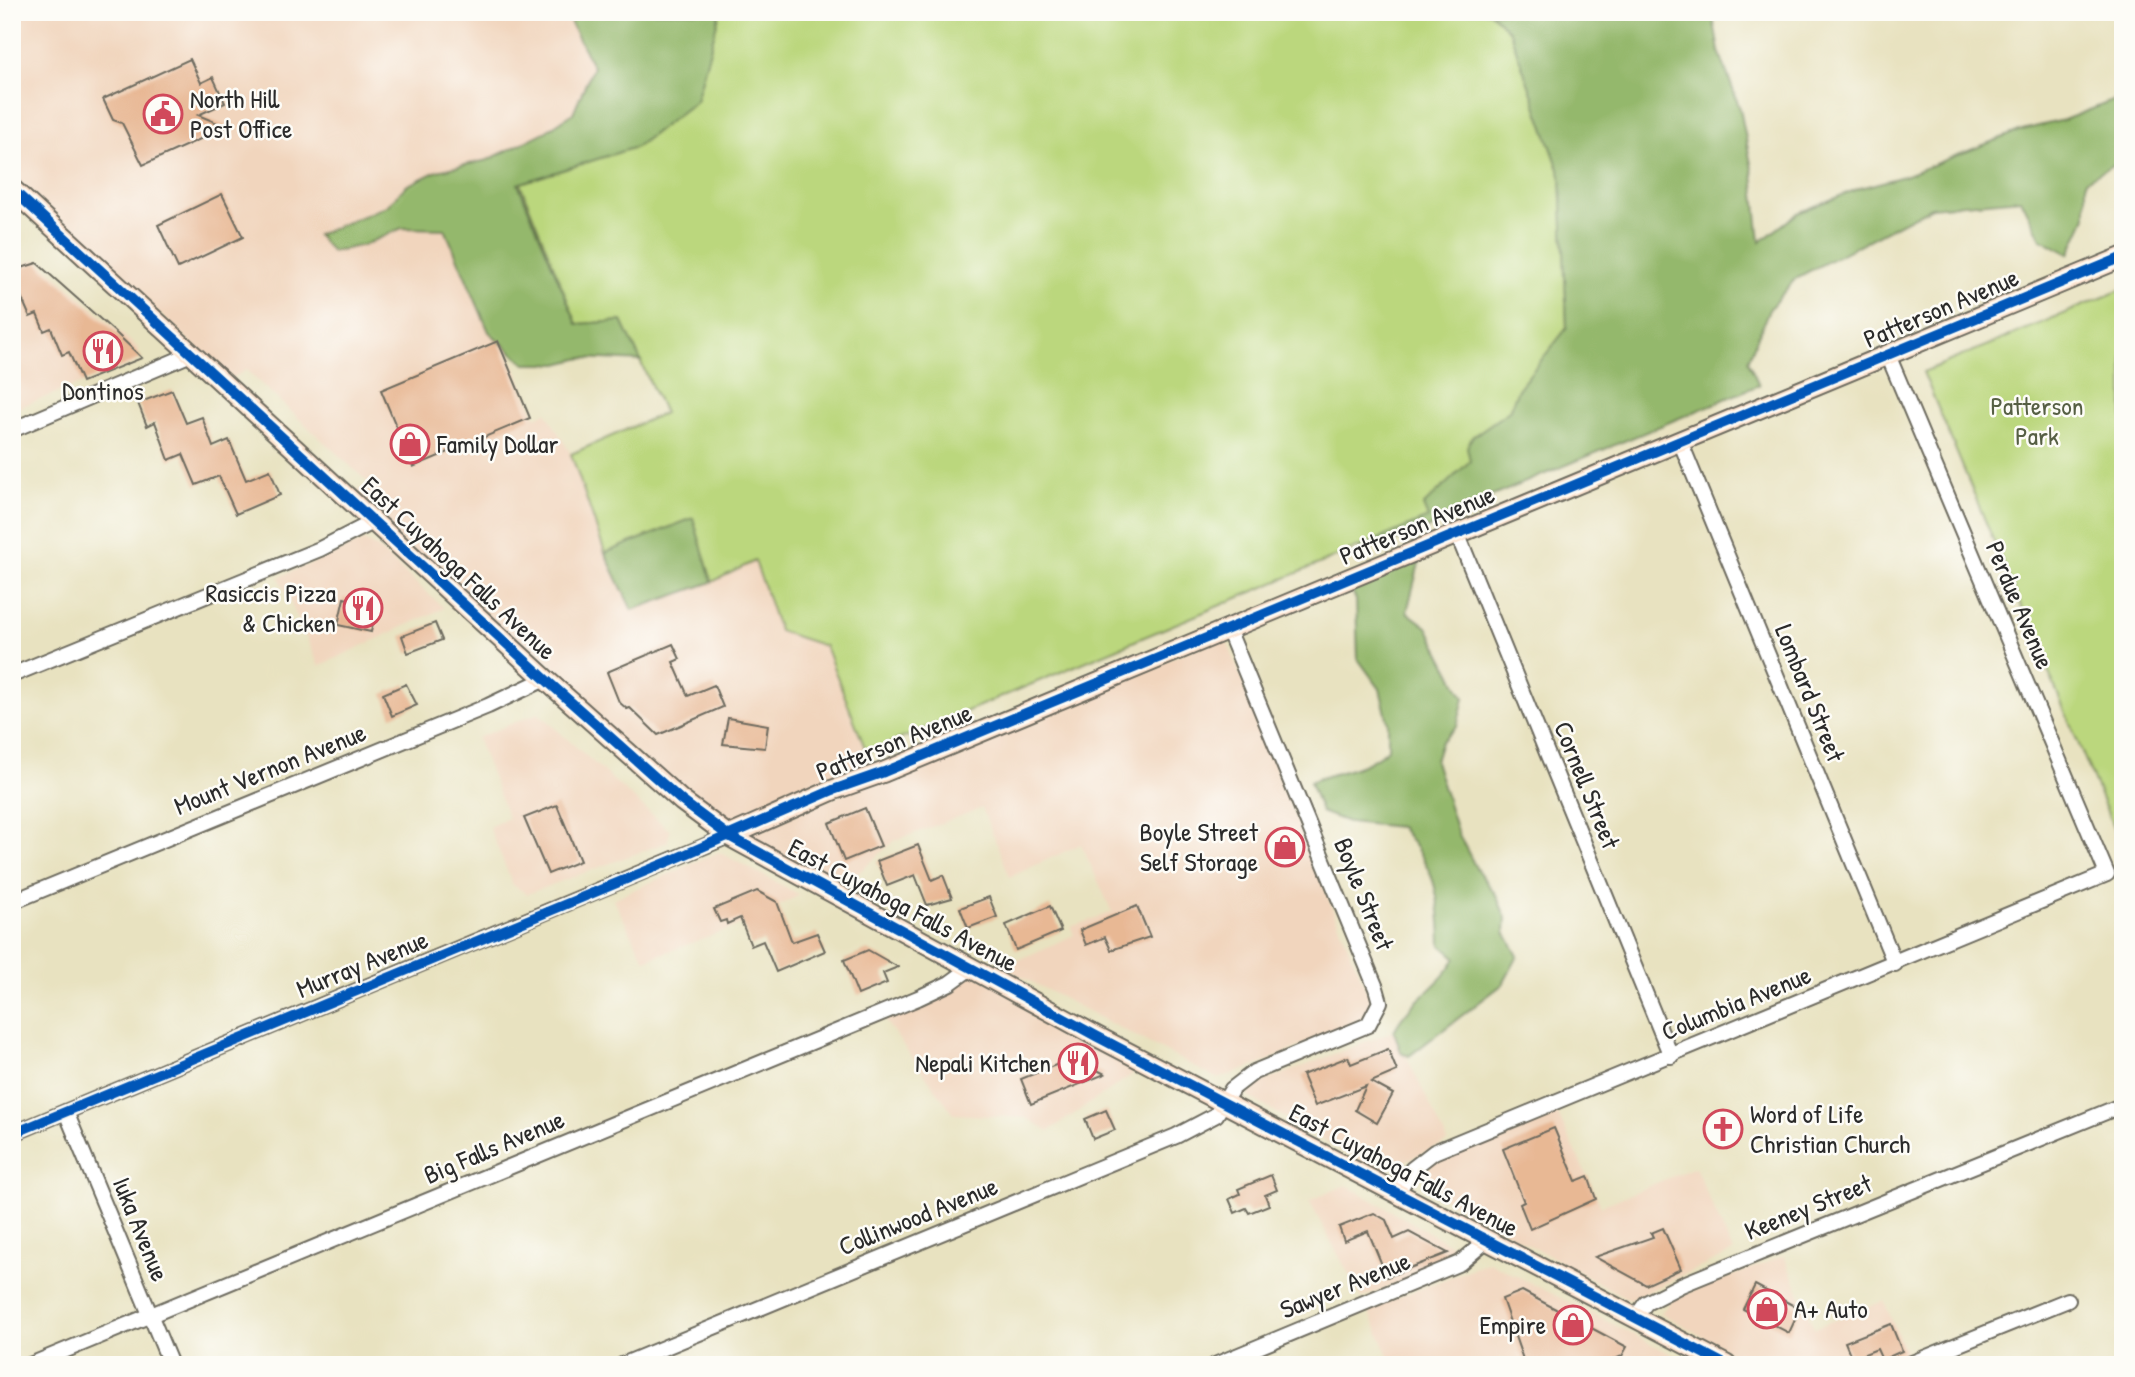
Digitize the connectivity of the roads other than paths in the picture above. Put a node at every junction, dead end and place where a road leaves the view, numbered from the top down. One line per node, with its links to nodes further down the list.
1 (12, 189): 3 (street, East Cuyahoga Falls Avenue)
2 (2123, 257): 4 (street, Patterson Avenue)
3 (191, 354): 5 (street); 7 (street, East Cuyahoga Falls Avenue)
4 (1888, 355): 6 (street, Patterson Avenue); 13 (street, Perdue Avenue)
5 (12, 430)
6 (1680, 442): 8 (street, Patterson Avenue); 15 (street, Lombard Street)
7 (375, 521): 10 (street); 11 (street, East Cuyahoga Falls Avenue)
8 (1457, 533): 9 (street, Patterson Avenue); 17 (street, Cornell Street)
9 (1228, 629): 12 (street, Patterson Avenue); 18 (street, Boyle Street)
10 (12, 675)
11 (545, 679): 12 (street, East Cuyahoga Falls Avenue); 14 (street, Mount Vernon Avenue)
12 (729, 836): 16 (street, East Cuyahoga Falls Avenue); 20 (street, Murray Avenue)
13 (2107, 874): 15 (street, Columbia Avenue)
14 (12, 902)
15 (1895, 964): 17 (street, Columbia Avenue)
16 (972, 967): 18 (street, East Cuyahoga Falls Avenue); 25 (street, Big Falls Avenue)
17 (1671, 1056): 22 (street, Columbia Avenue)
18 (1225, 1101): 22 (street, East Cuyahoga Falls Avenue); 29 (street, Collinwood Avenue)
19 (2123, 1105): 26 (street, Keeney Street)
20 (66, 1112): 21 (street, Murray Avenue); 25 (street, Iuka Avenue)
21 (12, 1134)
22 (1397, 1194): 23 (street, East Cuyahoga Falls Avenue)
23 (1486, 1240): 26 (street, East Cuyahoga Falls Avenue); 30 (street, Sawyer Avenue)
24 (2068, 1300): 32 (street)
25 (150, 1316): 27 (street, Big Falls Avenue); 28 (street, Iuka Avenue)
26 (1635, 1318): 31 (street, East Cuyahoga Falls Avenue)
27 (30, 1365)
28 (171, 1365)
29 (622, 1365)
30 (1215, 1365)
31 (1726, 1365)
32 (1907, 1365)

